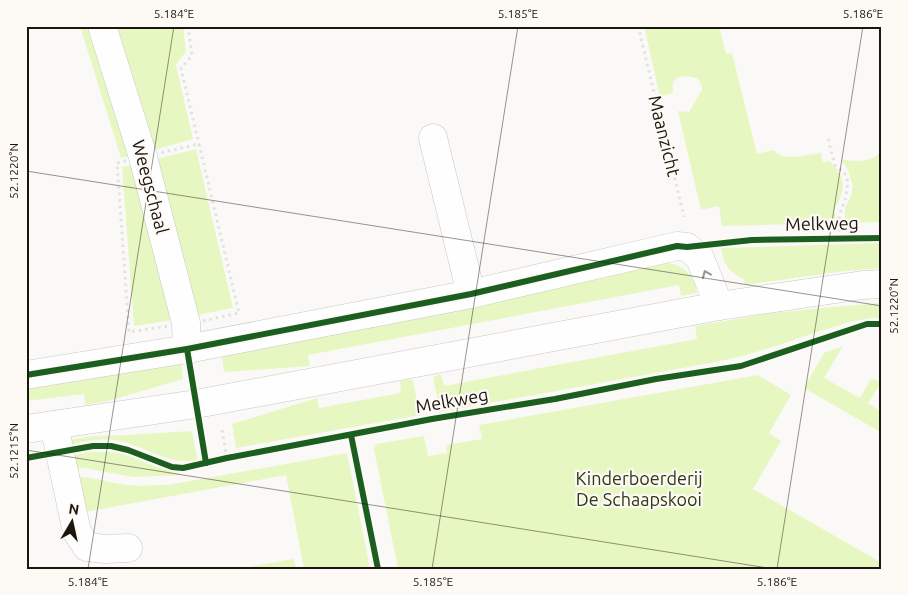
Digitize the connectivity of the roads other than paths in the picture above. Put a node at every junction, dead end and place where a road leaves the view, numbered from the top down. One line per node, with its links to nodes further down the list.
1 (102, 26): 6 (street, Weegschaal)
2 (433, 138): 4 (street)
3 (882, 284): 5 (street)
4 (471, 294): 5 (street, one-way to 4); 6 (street)
5 (719, 306): 8 (street)
6 (187, 349): 7 (street)
7 (26, 375)
8 (54, 424): 9 (street); 10 (street)
9 (26, 429)
10 (128, 548)

